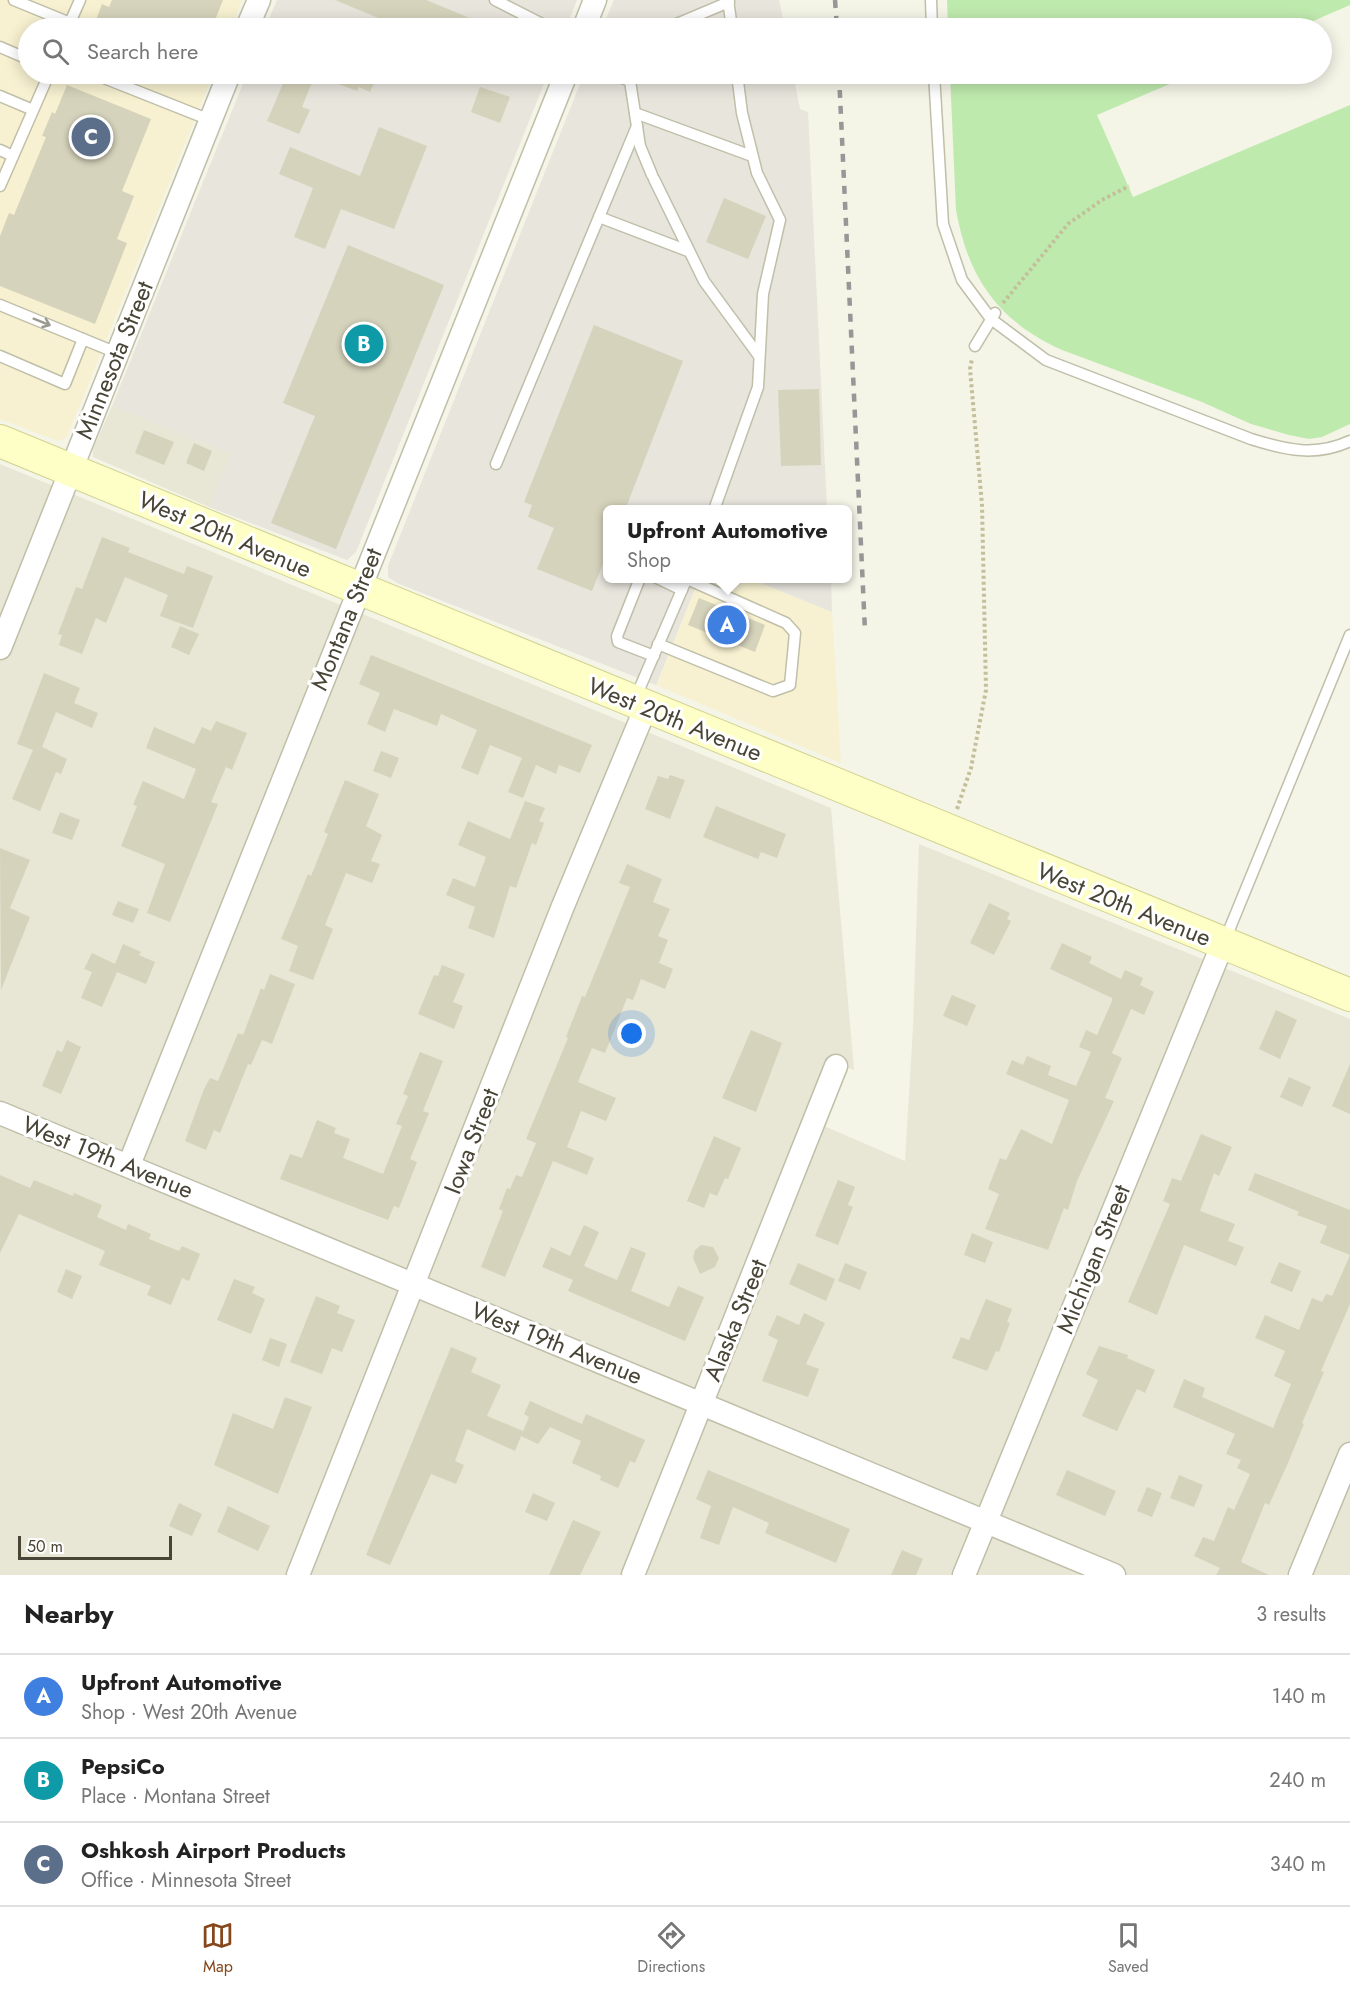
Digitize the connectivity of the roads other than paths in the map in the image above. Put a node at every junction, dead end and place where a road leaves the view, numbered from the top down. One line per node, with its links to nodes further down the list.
1 (14, 0): 8 (lane)
2 (80, 0): 9 (lane)
3 (259, 0): 10 (street)
4 (495, 0): 11 (lane)
5 (595, 0): 12 (street)
6 (931, 0): 15 (lane)
7 (729, 1): 13 (lane); 14 (lane)
8 (52, 18)
9 (72, 18)
10 (251, 18)
11 (530, 18)
12 (588, 18)
13 (690, 18)
14 (731, 18)
15 (932, 18)
16 (0, 47): 17 (lane)
17 (18, 55)
18 (45, 84): 26 (lane)
19 (119, 84): 28 (lane)
20 (225, 84): 28 (street, Minnesota Street)
21 (562, 84): 51 (street, Montana Street)
22 (630, 84): 27 (lane)
23 (738, 84): 32 (lane)
24 (935, 84): 37 (lane)
25 (0, 96): 26 (lane)
26 (33, 110): 31 (lane)
27 (634, 113): 29 (lane); 32 (lane)
28 (210, 120): 40 (street, Minnesota Street)
29 (637, 126): 34 (lane); 35 (lane)
30 (0, 150): 31 (lane)
31 (13, 156): 33 (lane)
32 (753, 156): 42 (lane)
33 (0, 186)
34 (599, 217): 35 (lane); 45 (lane)
35 (688, 252): 42 (lane)
36 (0, 305): 38 (lane, one-way to 38)
37 (993, 316): 39 (lane); 44 (lane)
38 (83, 339): 40 (lane); 41 (lane)
39 (975, 346)
40 (117, 353): 46 (street, Minnesota Street)
41 (0, 356)
42 (759, 356): 47 (lane)
43 (0, 441): 46 (main road, West 20th Avenue)
44 (1350, 441)
45 (496, 464)
46 (70, 470): 51 (main road, West 20th Avenue); 54 (street, Minnesota Street)
47 (716, 505)
48 (638, 583): 55 (lane)
49 (685, 583): 53 (lane)
50 (687, 583): 53 (lane)
51 (357, 589): 56 (main road, West 20th Avenue); 61 (street, Montana Street)
52 (1350, 635): 57 (lane)
53 (658, 644): 55 (lane)
54 (0, 648)
55 (654, 656): 56 (lane)
56 (640, 704): 57 (main road, West 20th Avenue); 62 (street, Iowa Street)
57 (1223, 944): 58 (main road, West 20th Avenue); 65 (street, Michigan Street)
58 (1350, 995)
59 (836, 1066): 63 (street, Alaska Street)
60 (0, 1113): 61 (street, West 19th Avenue)
61 (129, 1165): 62 (street, West 19th Avenue)
62 (415, 1284): 63 (street, West 19th Avenue); 66 (street, Iowa Street)
63 (702, 1403): 65 (street, West 19th Avenue); 67 (street, Alaska Street)
64 (1350, 1454): 70 (street)
65 (985, 1520): 68 (street, Michigan Street); 69 (street, West 19th Avenue)
66 (298, 1575)
67 (633, 1575)
68 (964, 1575)
69 (1114, 1575)
70 (1300, 1575)

